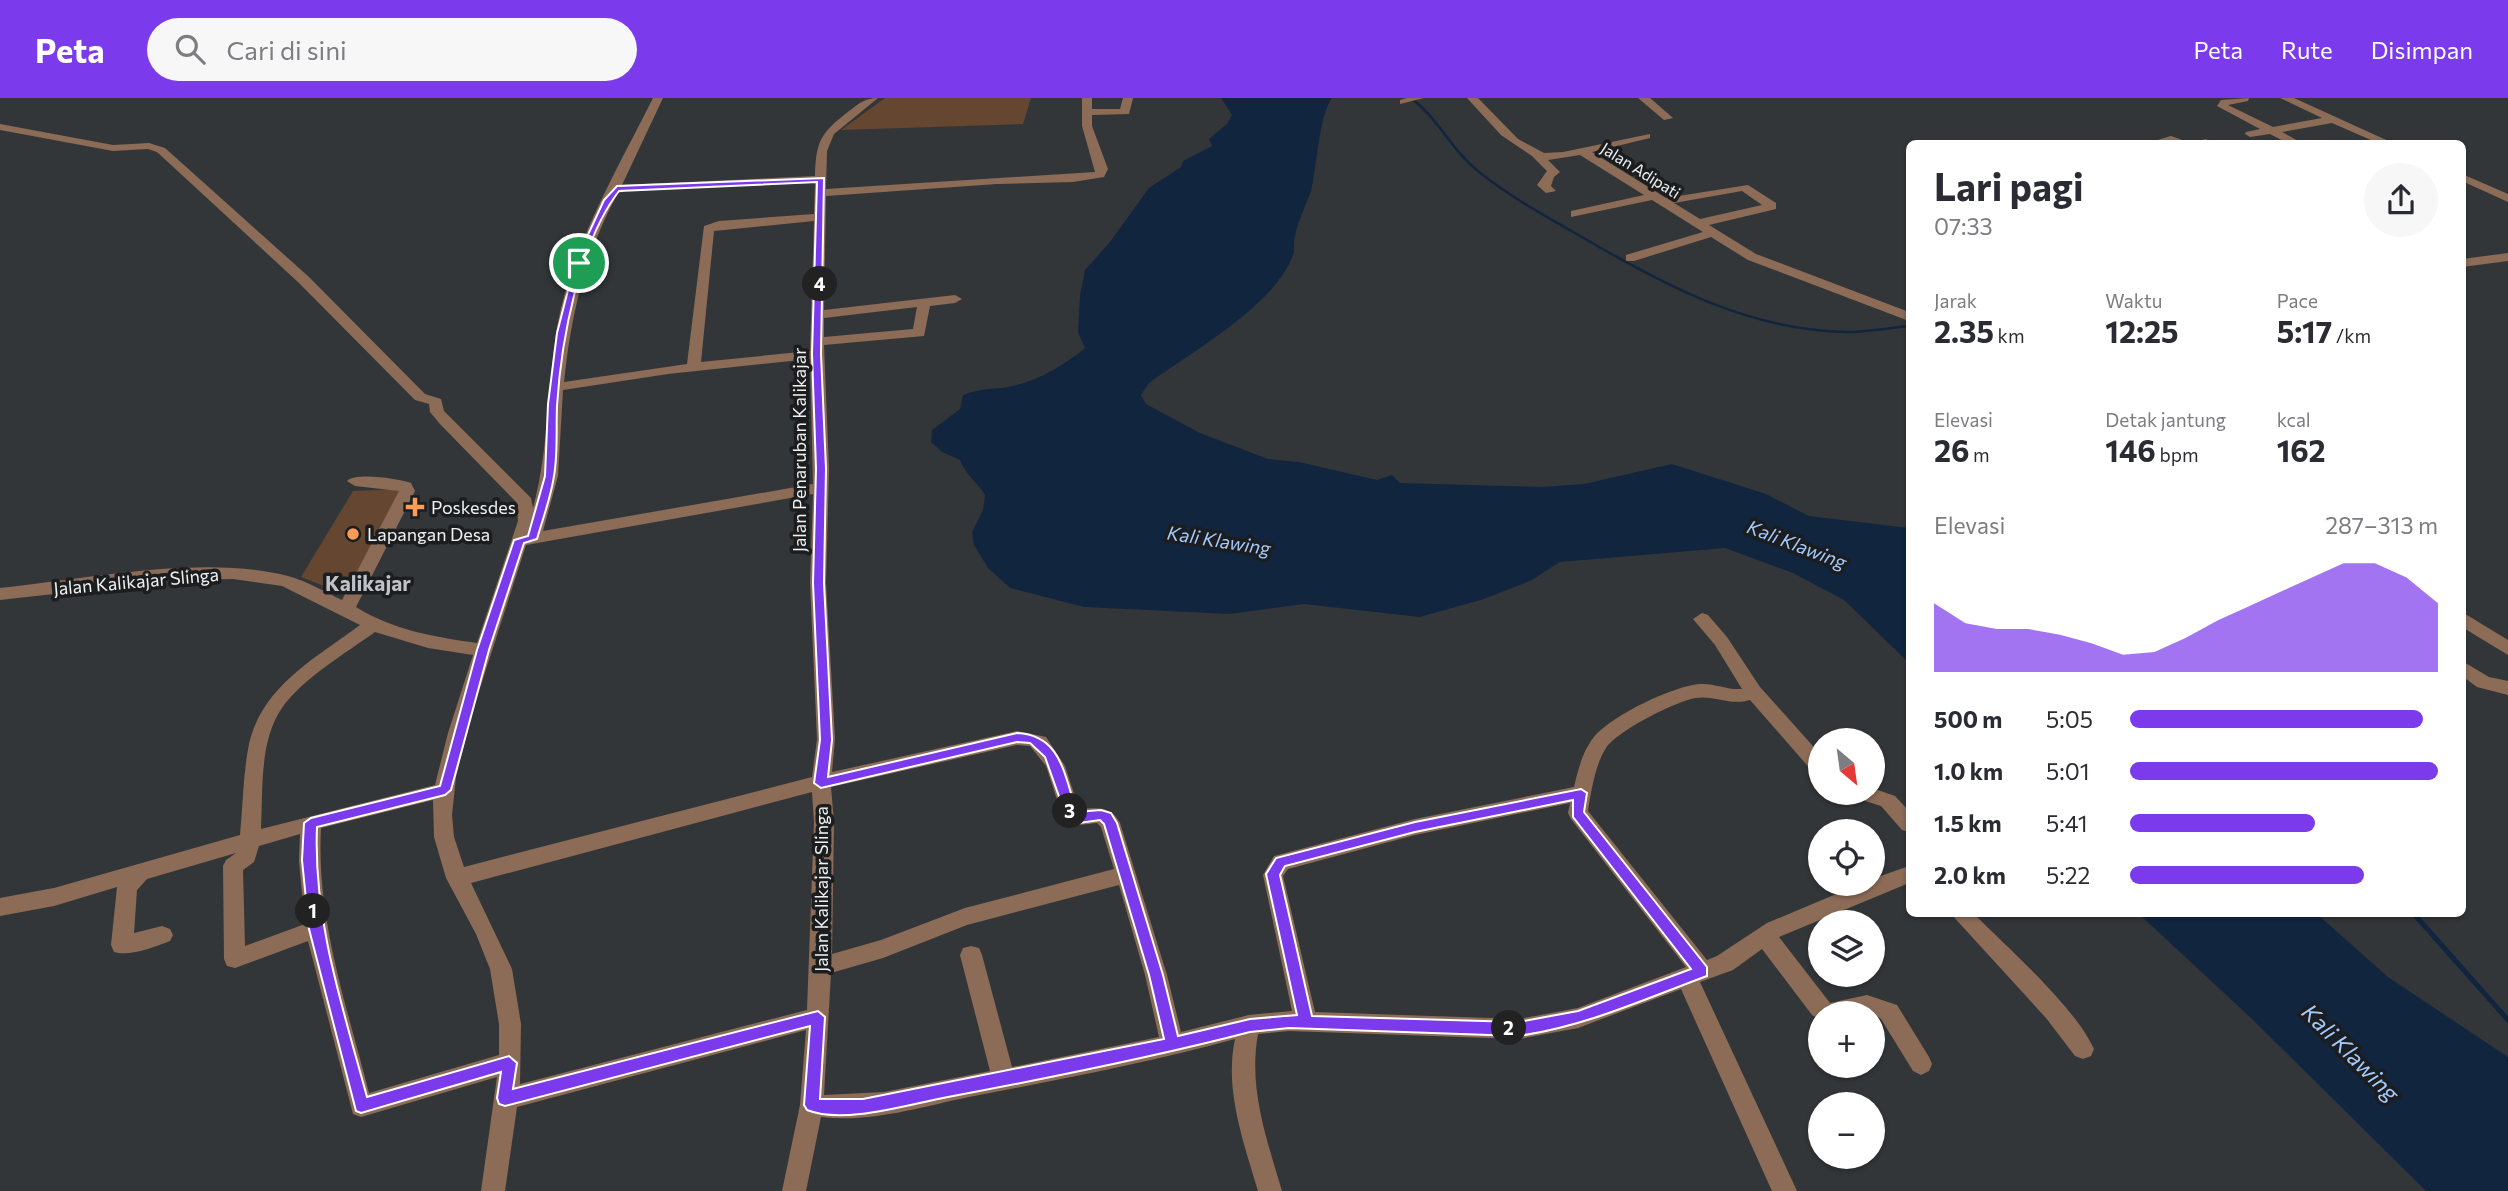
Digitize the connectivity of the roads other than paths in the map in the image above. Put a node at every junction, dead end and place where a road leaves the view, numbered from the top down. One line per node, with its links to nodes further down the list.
1 (658, 98): 24 (street)
2 (873, 98): 23 (street, Jalan Penaruban Kalikajar)
3 (1087, 98): 11 (street)
4 (1128, 98): 11 (street)
5 (1419, 98): 10 (street)
6 (1472, 98): 21 (street)
7 (1643, 98): 12 (street)
8 (2245, 98): 15 (street)
9 (2285, 98): 13 (street)
10 (1404, 102)
11 (1086, 112): 23 (street)
12 (1668, 118)
13 (2335, 119): 15 (street); 19 (street)
14 (0, 127): 44 (street)
15 (2269, 129): 17 (street); 18 (street)
16 (1646, 136): 20 (street)
17 (2245, 139)
18 (2291, 140)
19 (2381, 140)
20 (1583, 151): 21 (street, Jalan Adipati); 27 (street, Jalan Adipati)
21 (1536, 154): 25 (street)
22 (2466, 179): 26 (street)
23 (821, 186): 24 (street); 29 (street, Jalan Penaruban Kalikajar)
24 (613, 191): 41 (street)
25 (1550, 191)
26 (2508, 198)
27 (1659, 199): 28 (street); 30 (street, Jalan Adipati); 30 (street)
28 (1575, 214)
29 (821, 217): 37 (street, Jalan Penaruban Kalikajar); 40 (street)
30 (1696, 223): 31 (street, Jalan Adipati)
31 (1712, 233): 33 (street); 38 (street, Jalan Adipati)
32 (2508, 257): 34 (street)
33 (1630, 258)
34 (2466, 262)
35 (955, 299): 36 (street)
36 (924, 303): 37 (street); 39 (street)
37 (819, 315): 39 (street, Jalan Penaruban Kalikajar)
38 (1906, 316)
39 (817, 348): 40 (street); 43 (street, Jalan Penaruban Kalikajar)
40 (693, 368): 41 (street)
41 (556, 387): 44 (street)
42 (355, 481): 46 (street)
43 (819, 488): 44 (street); 56 (street, Jalan Penaruban Kalikajar)
44 (525, 540): 51 (street)
45 (0, 594): 46 (street, Jalan Kalikajar Slinga)
46 (346, 609): 49 (street, Jalan Kalikajar Slinga)
47 (1702, 619): 54 (street)
48 (2466, 621): 50 (street)
49 (372, 625): 51 (street, Jalan Kalikajar Slinga); 62 (street)
50 (2508, 649)
51 (483, 650): 57 (street)
52 (2466, 670): 53 (street)
53 (2508, 688)
54 (1754, 692): 55 (street); 58 (street)
55 (1808, 753)
56 (821, 783): 64 (street); 66 (street, Jalan Kalikajar Slinga); 73 (street, Jalan Kalikajar Slinga)
57 (445, 790): 61 (street); 66 (street)
58 (1581, 793): 74 (street); 76 (street)
59 (1885, 800): 60 (street)
60 (1906, 821)
61 (311, 823): 62 (street); 69 (street)
62 (250, 841): 63 (street); 69 (street)
63 (139, 874): 67 (street); 70 (street)
64 (1125, 875): 73 (street); 78 (street)
65 (1906, 875): 71 (street)
66 (460, 876): 80 (street)
67 (0, 907)
68 (1964, 917): 79 (street)
69 (316, 929): 80 (street)
70 (162, 934)
71 (1765, 936): 74 (street); 81 (street)
72 (971, 955): 82 (street)
73 (821, 967): 75 (street, Jalan Kalikajar Slinga)
74 (1694, 974): 76 (street); 88 (street)
75 (818, 1017): 83 (street); 84 (street, Jalan Kalikajar Slinga)
76 (1306, 1022): 77 (street)
77 (1250, 1025): 78 (street); 87 (street)
78 (1172, 1044): 82 (street)
79 (2083, 1049)
80 (509, 1063): 83 (street)
81 (1921, 1064)
82 (1004, 1080): 84 (street)
83 (505, 1098): 85 (street)
84 (812, 1105): 86 (street, Jalan Kalikajar Slinga)
85 (493, 1191)
86 (794, 1191)
87 (1270, 1191)
88 (1785, 1191)

